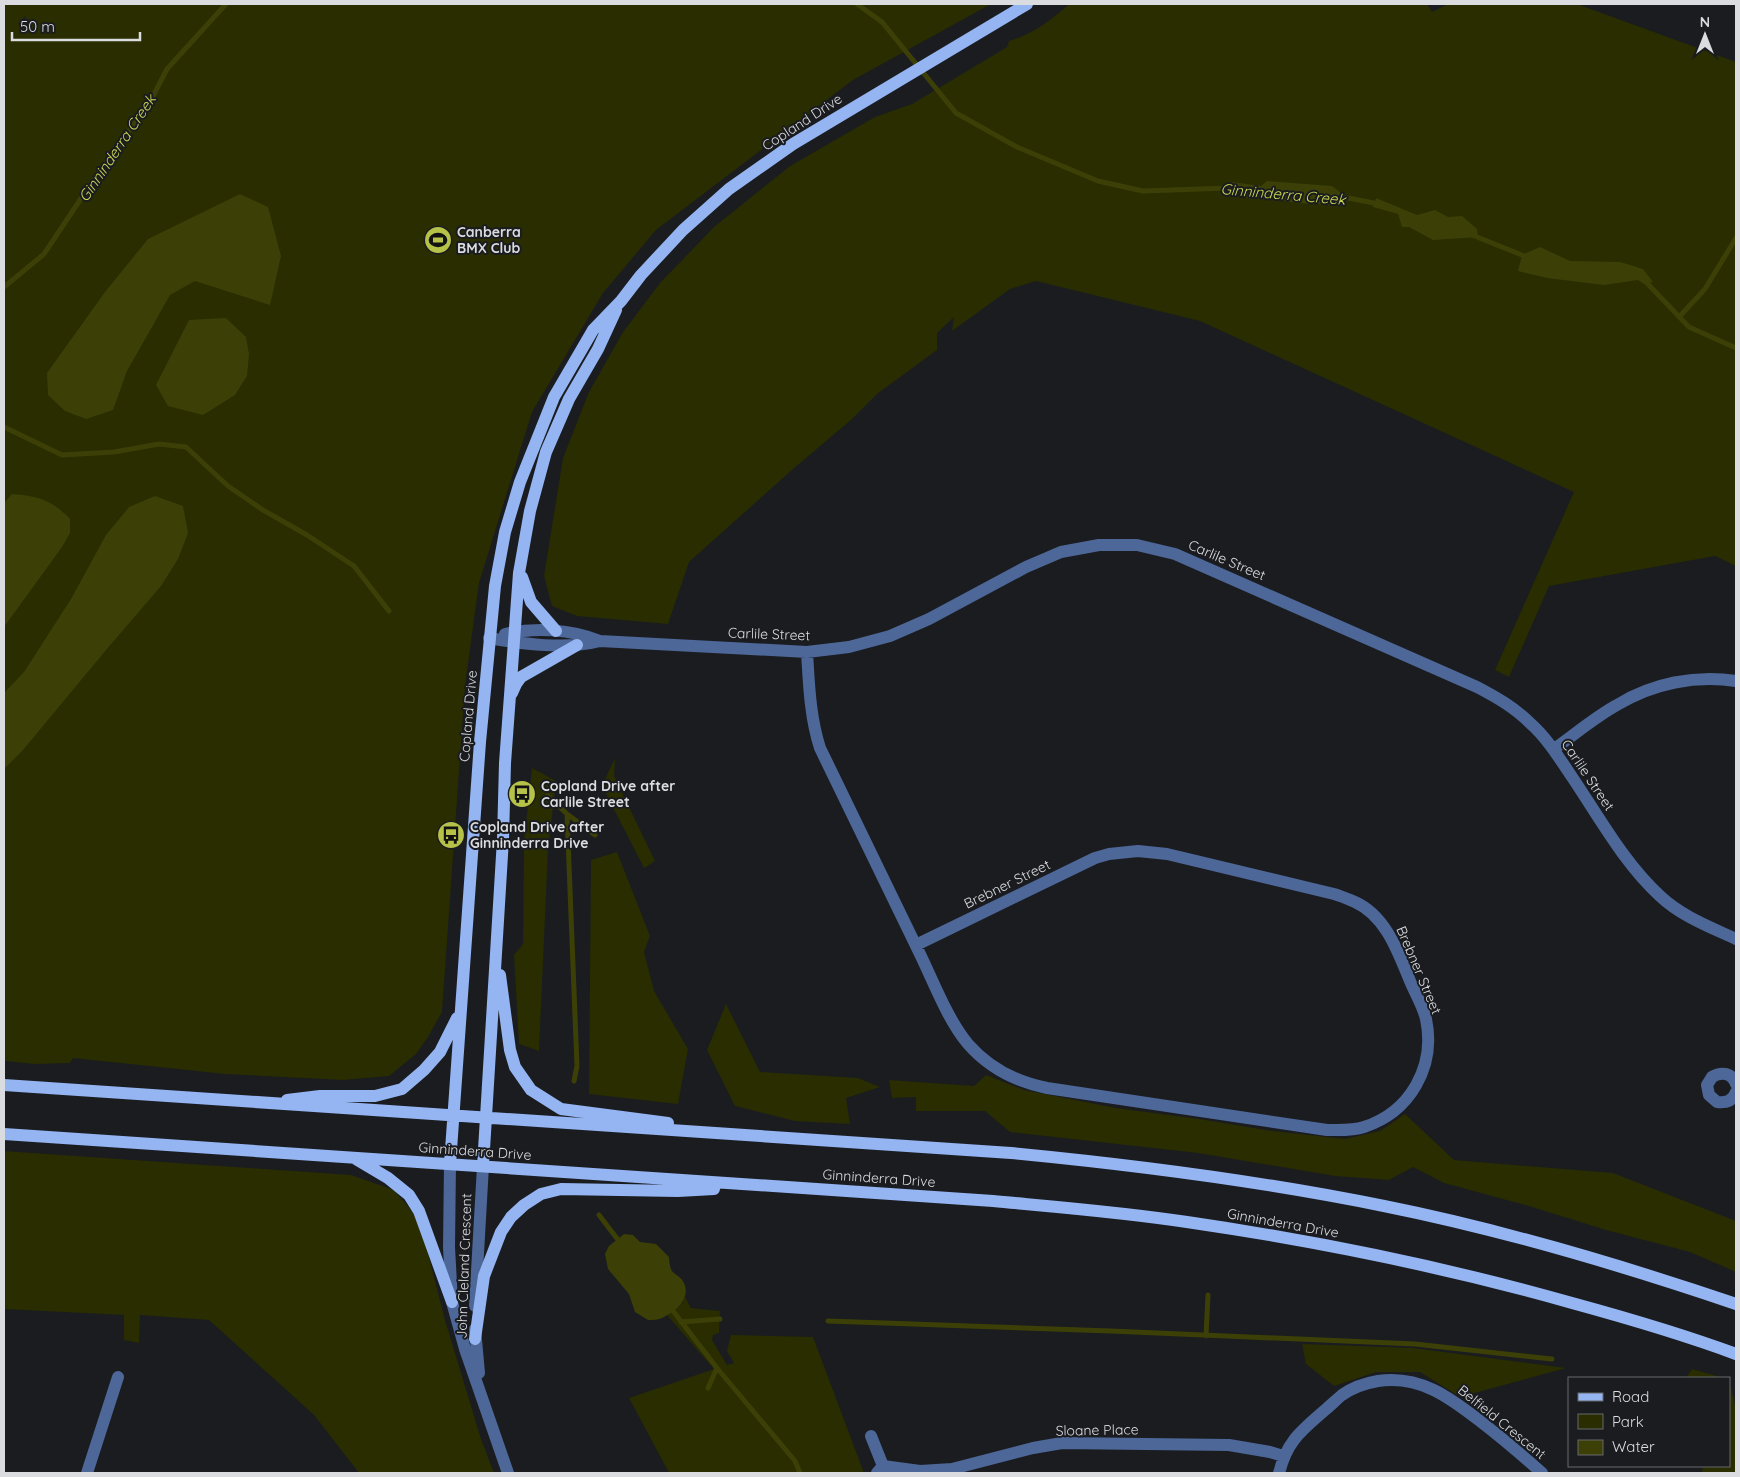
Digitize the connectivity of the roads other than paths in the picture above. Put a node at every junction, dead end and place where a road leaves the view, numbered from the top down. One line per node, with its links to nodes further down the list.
1 (1027, 4): 2 (main road, Copland Drive)
2 (621, 301): 3 (main road, Copland Drive); 4 (main road, Copland Drive)
3 (592, 330): 4 (main road); 8 (main road, Copland Drive)
4 (603, 338): 5 (main road, Copland Drive)
5 (520, 570): 6 (main road); 7 (main road, Copland Drive)
6 (556, 631): 7 (street, Carlile Street); 9 (street, Carlile Street)
7 (514, 637): 8 (street, Carlile Street); 10 (street, Carlile Street); 13 (main road, Copland Drive)
8 (490, 638): 18 (main road, Copland Drive)
9 (600, 642): 10 (street, Carlile Street); 11 (street, Carlile Street)
10 (577, 645): 13 (main road)
11 (807, 652): 14 (street, Carlile Street); 16 (street, Brebner Street)
12 (1736, 681): 14 (street)
13 (510, 698): 17 (main road, Copland Drive)
14 (1554, 749): 15 (street, Carlile Street)
15 (1736, 939)
16 (916, 945): 16 (street, Brebner Street)
17 (496, 950): 24 (main road, Copland Drive); 25 (main road)
18 (462, 1007): 22 (main road); 23 (main road, Copland Drive)
19 (1736, 1084): 21 (street)
20 (4, 1086): 22 (main road)
21 (1735, 1098)
22 (252, 1103): 23 (main road)
23 (454, 1117): 24 (main road); 28 (main road, Copland Drive)
24 (486, 1119): 25 (main road); 29 (main road, Copland Drive)
25 (683, 1129): 32 (main road)
26 (4, 1134): 27 (main road, Ginninderra Drive)
27 (353, 1157): 28 (main road, Ginninderra Drive); 31 (main road)
28 (450, 1164): 29 (main road, Ginninderra Drive); 31 (street, John Cleland Crescent)
29 (483, 1166): 30 (main road, Ginninderra Drive); 33 (street, John Cleland Crescent)
30 (679, 1185): 33 (main road); 34 (main road, Ginninderra Drive)
31 (452, 1302): 36 (street, John Cleland Crescent)
32 (1736, 1304)
33 (475, 1338): 36 (street, John Cleland Crescent)
34 (1736, 1354)
35 (118, 1377): 40 (street)
36 (481, 1396): 41 (street, John Cleland Crescent)
37 (871, 1436): 39 (street, Sloane Place)
38 (1283, 1456): 39 (street, Sloane Place); 42 (street, Belfield Crescent); 43 (street, Belfield Crescent)
39 (880, 1470)
40 (87, 1473)
41 (508, 1473)
42 (1280, 1473)
43 (1542, 1473)

